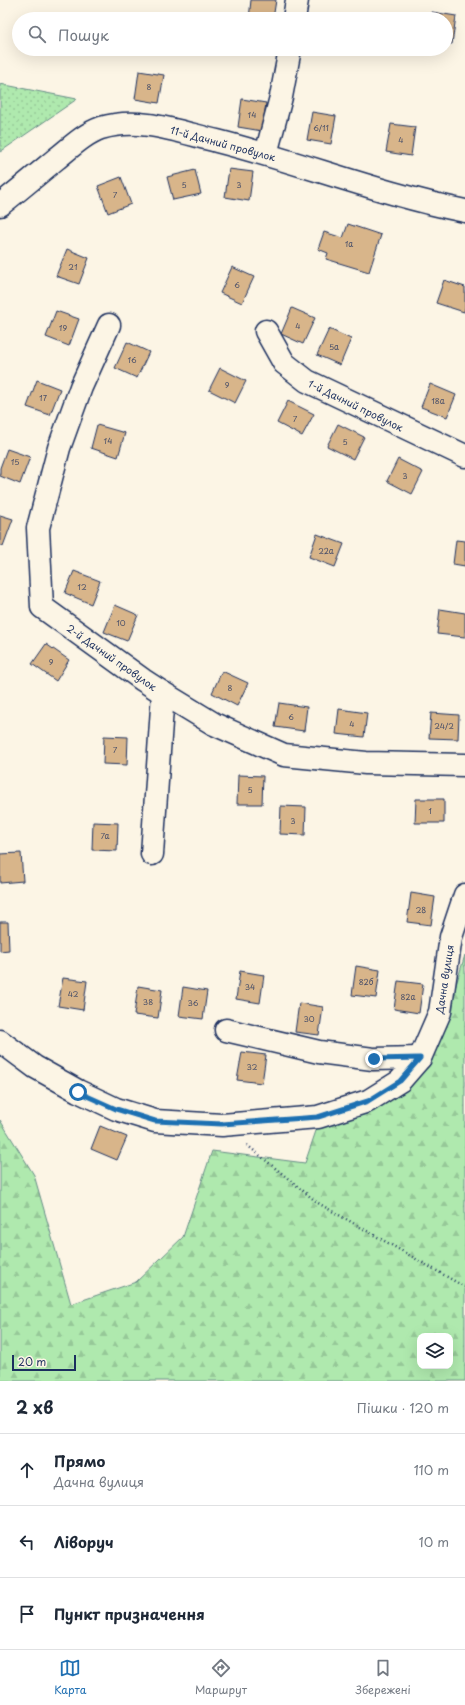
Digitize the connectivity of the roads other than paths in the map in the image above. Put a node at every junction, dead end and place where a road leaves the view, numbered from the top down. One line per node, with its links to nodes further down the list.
1 (297, 0): 2 (street)
2 (295, 12)
3 (289, 56): 4 (street)
4 (266, 154): 5 (street, 11-й Дачний провулок); 6 (street, 11-й Дачний провулок)
5 (0, 205)
6 (465, 211)
7 (110, 325): 10 (street, 2-й Дачний провулок)
8 (266, 331): 9 (street, 1-й Дачний провулок)
9 (465, 456)
10 (163, 693): 11 (street, 2-й Дачний провулок); 12 (street)
11 (465, 764)
12 (152, 854)
13 (465, 895): 16 (street, Дачна вулиця)
14 (226, 1030): 16 (street)
15 (0, 1041): 16 (street, Дачна вулиця)
16 (420, 1058)

